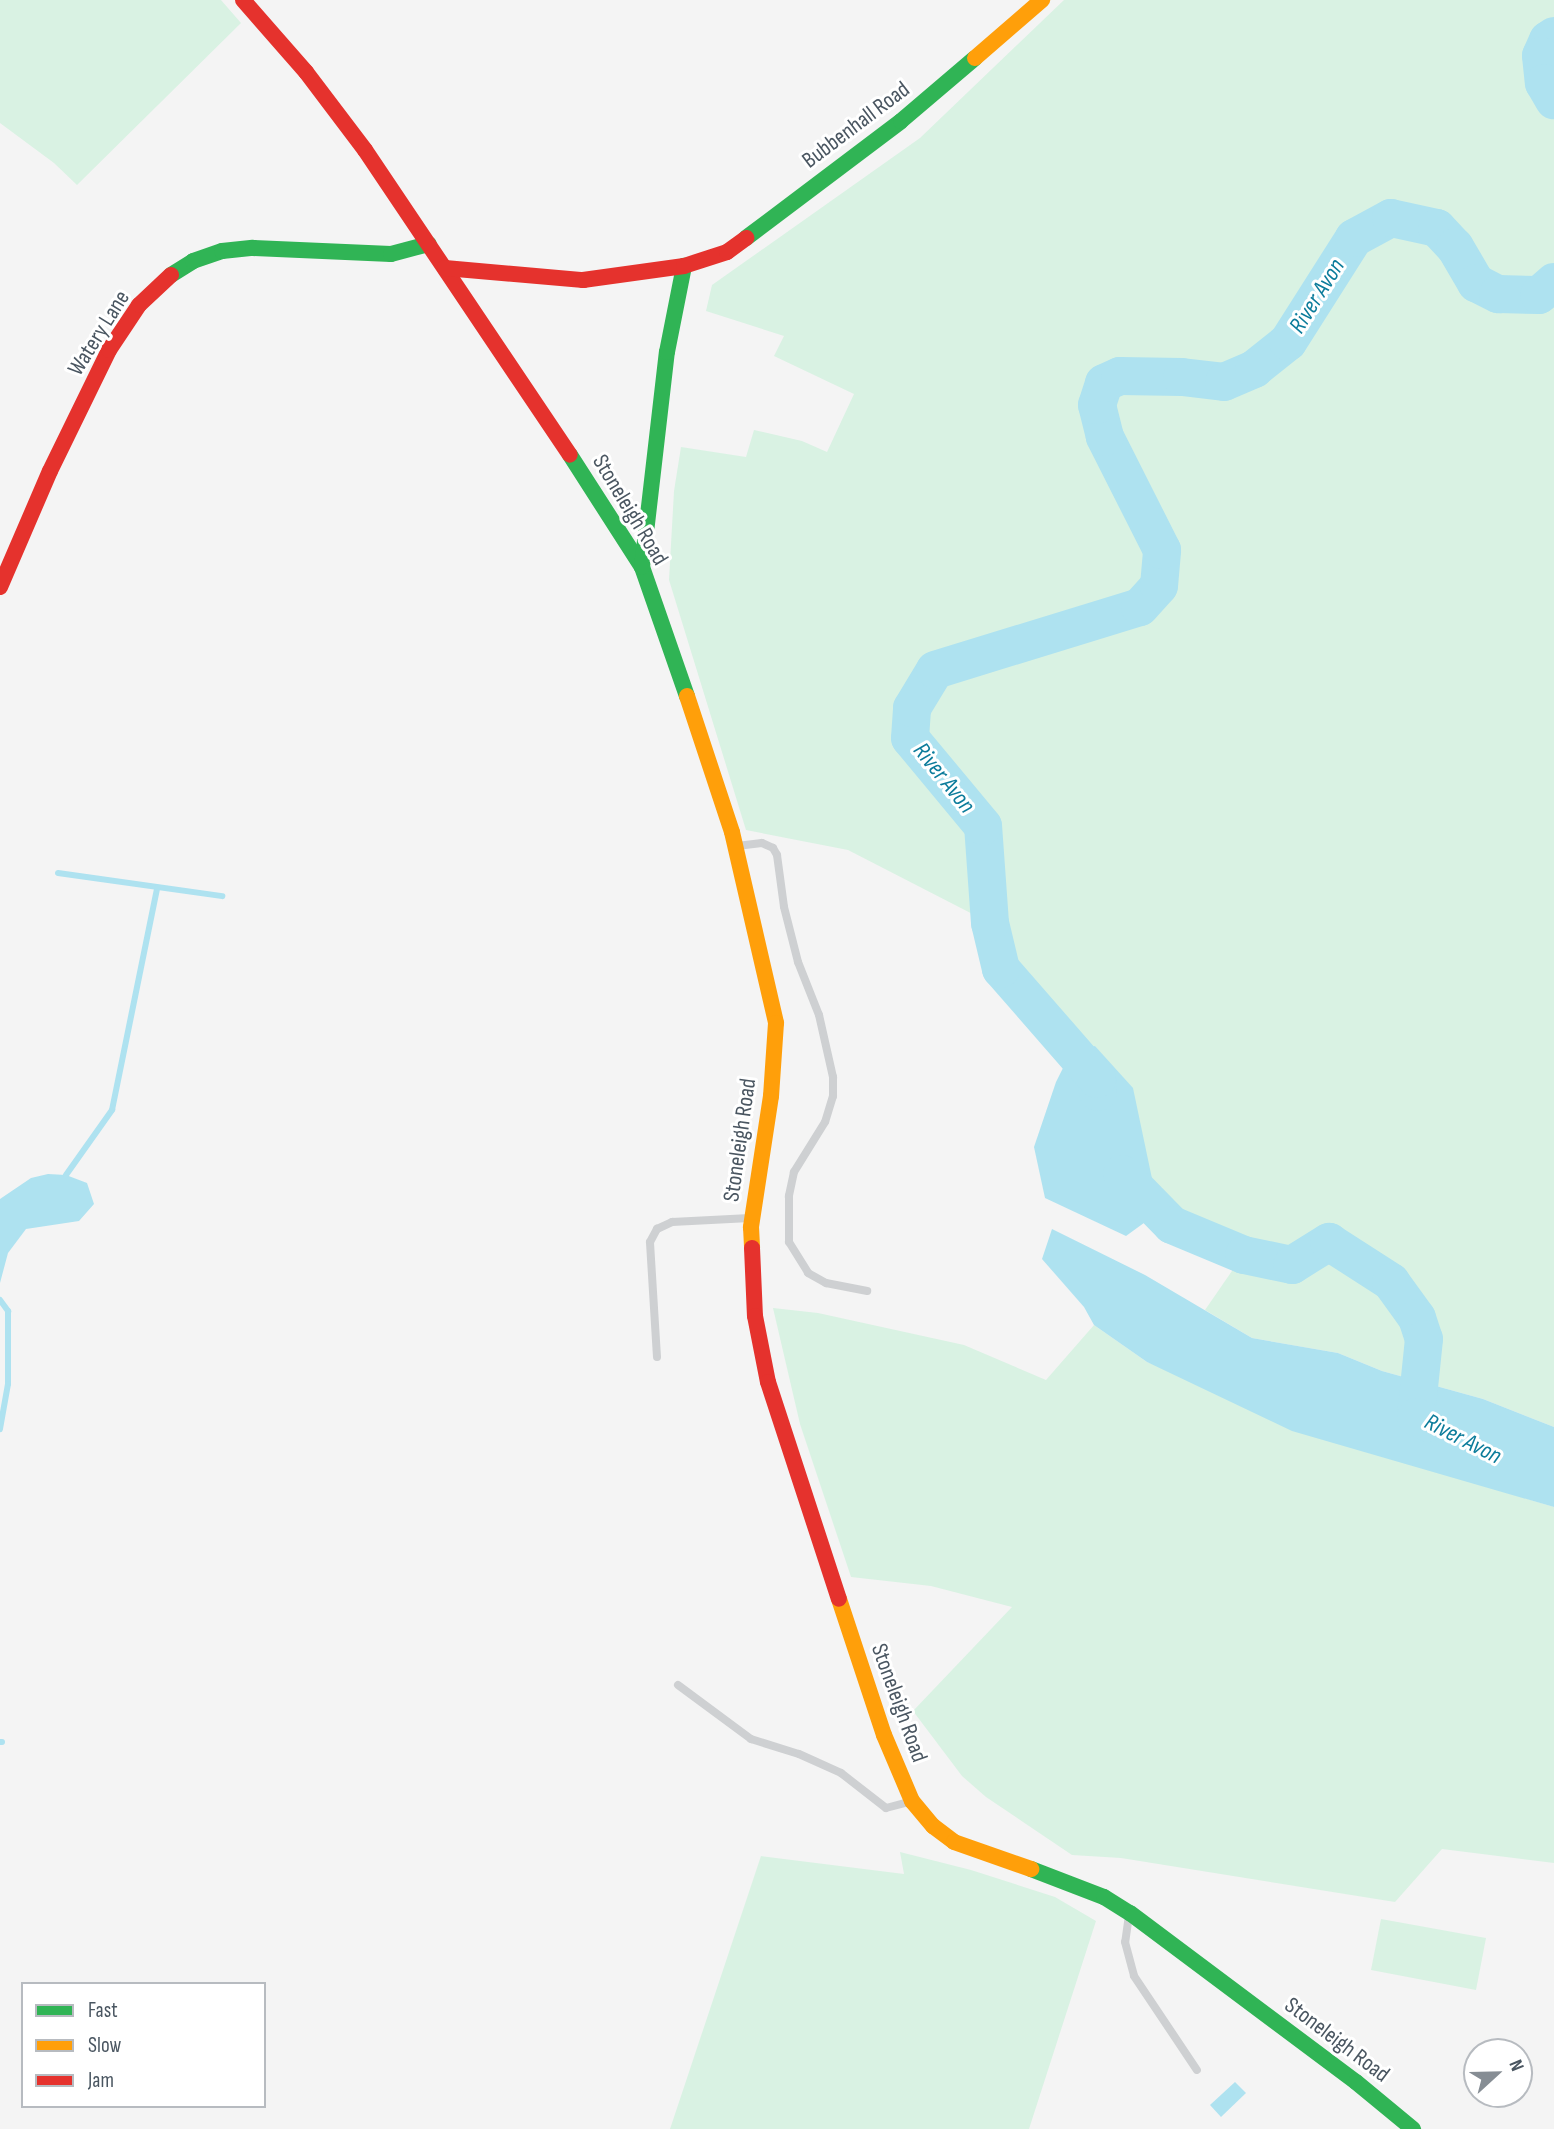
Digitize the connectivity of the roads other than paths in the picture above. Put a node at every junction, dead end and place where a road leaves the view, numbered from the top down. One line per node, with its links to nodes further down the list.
1 (243, 0): 3 (street, Stoneleigh Road)
2 (1042, 0): 4 (street, Bubbenhall Road)
3 (429, 244): 5 (street, Stoneleigh Road); 7 (street, Watery Lane)
4 (684, 266): 5 (street, Bubbenhall Road); 6 (street)
5 (445, 268): 6 (street, Stoneleigh Road)
6 (642, 567): 8 (street, Stoneleigh Road)
7 (0, 587)
8 (735, 847): 9 (street, Stoneleigh Road); 10 (lane)
9 (752, 1218): 11 (lane); 13 (street, Stoneleigh Road)
10 (867, 1291)
11 (657, 1357)
12 (678, 1685): 13 (lane)
13 (912, 1801): 14 (street, Stoneleigh Road)
14 (1130, 1913): 15 (lane); 16 (street, Stoneleigh Road)
15 (1197, 2070)
16 (1413, 2129)

